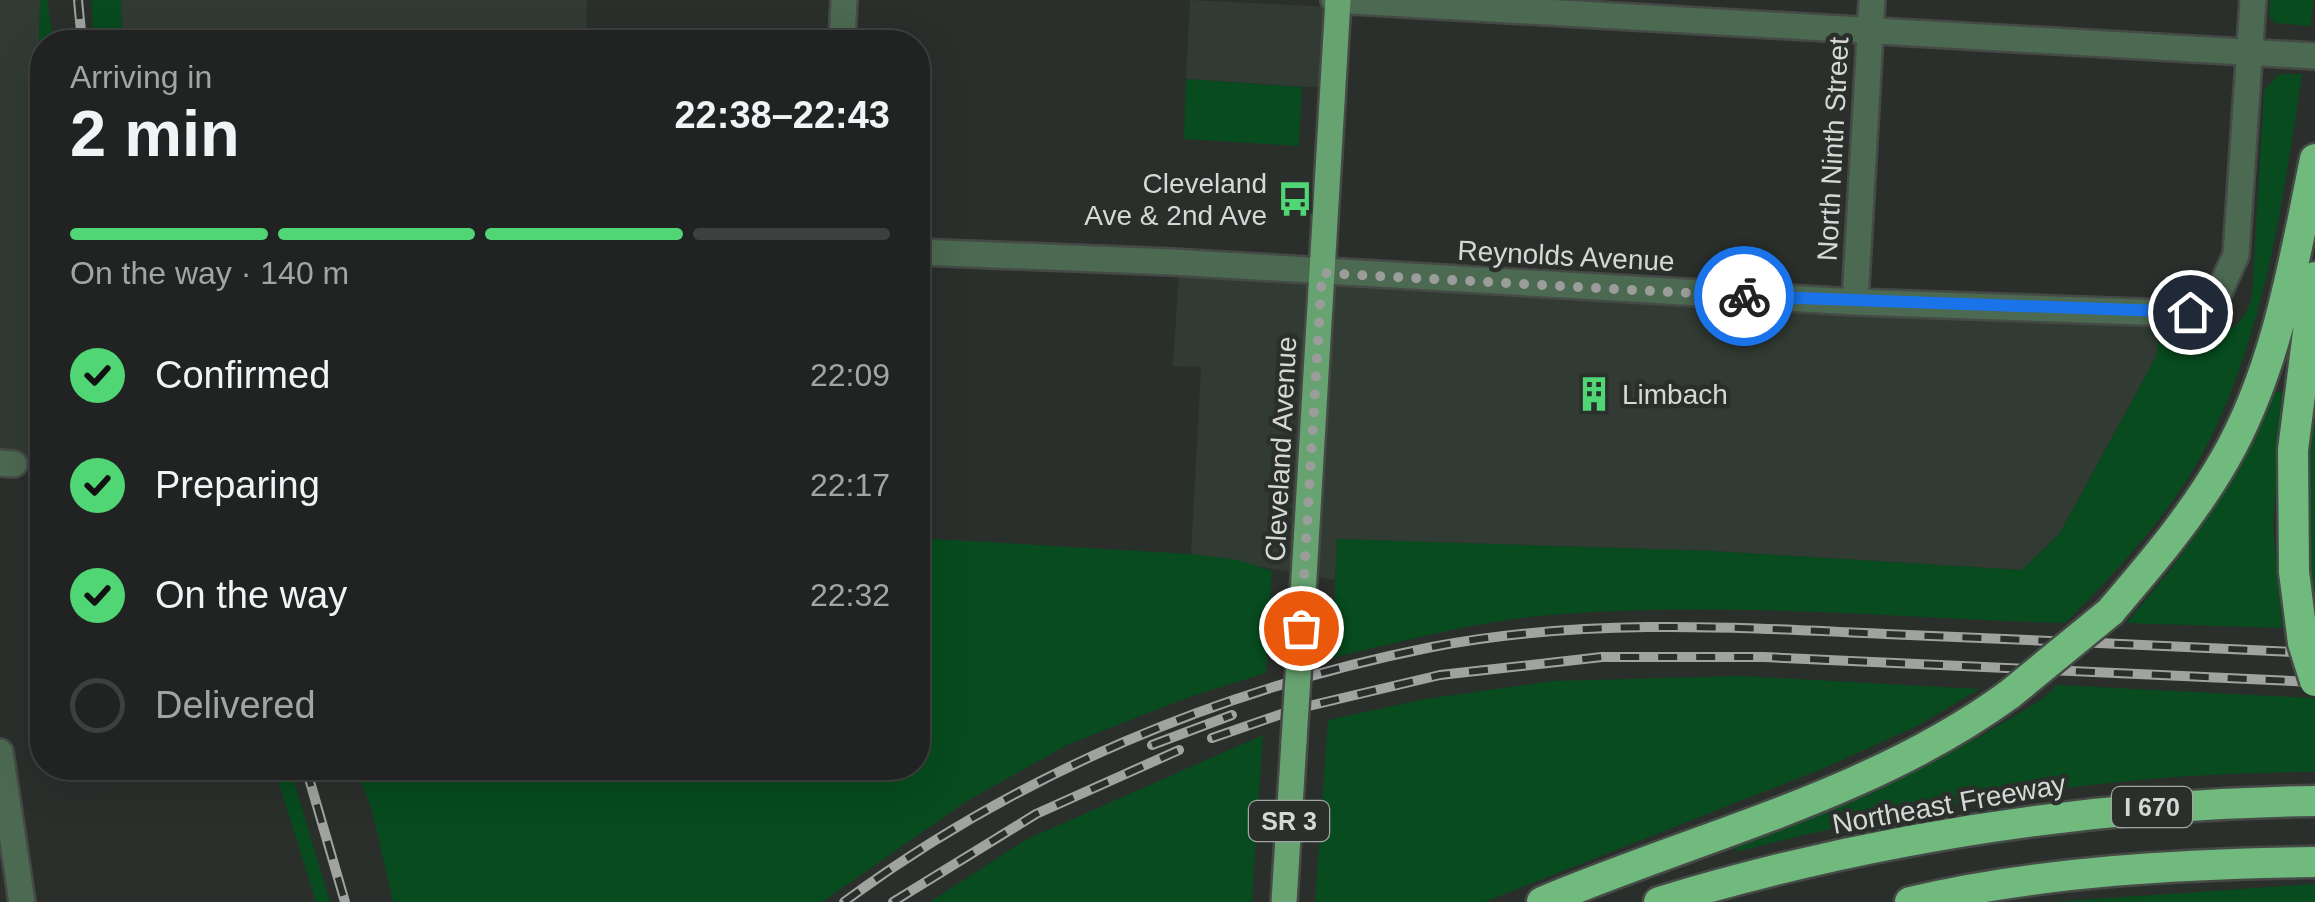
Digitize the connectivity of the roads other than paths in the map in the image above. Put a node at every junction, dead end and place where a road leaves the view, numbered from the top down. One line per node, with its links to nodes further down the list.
1 (844, 0): 6 (street)
2 (1337, 0): 5 (street); 11 (main road, Cleveland Avenue / SR 3)
3 (1872, 0): 5 (street, North Ninth Street)
4 (2253, 0): 7 (street)
5 (1870, 29): 7 (street); 13 (street, North Ninth Street)
6 (843, 30)
7 (2250, 52): 8 (street); 13 (street, Reynolds Avenue)
8 (2315, 56)
9 (2315, 159): 20 (highway, bridge)
10 (930, 252): 11 (street, Reynolds Avenue)
11 (1322, 273): 13 (street, Reynolds Avenue); 19 (main road, Cleveland Avenue / SR 3, bridge)
12 (2315, 277): 14 (highway, bridge)
13 (1855, 302)
14 (2315, 681)
15 (0, 752): 18 (street)
16 (2315, 800): 21 (highway, Northeast Freeway / I 670)
17 (2315, 862): 22 (highway)
18 (22, 902)
19 (1284, 902)
20 (1542, 902)
21 (1659, 902)
22 (1910, 902)

